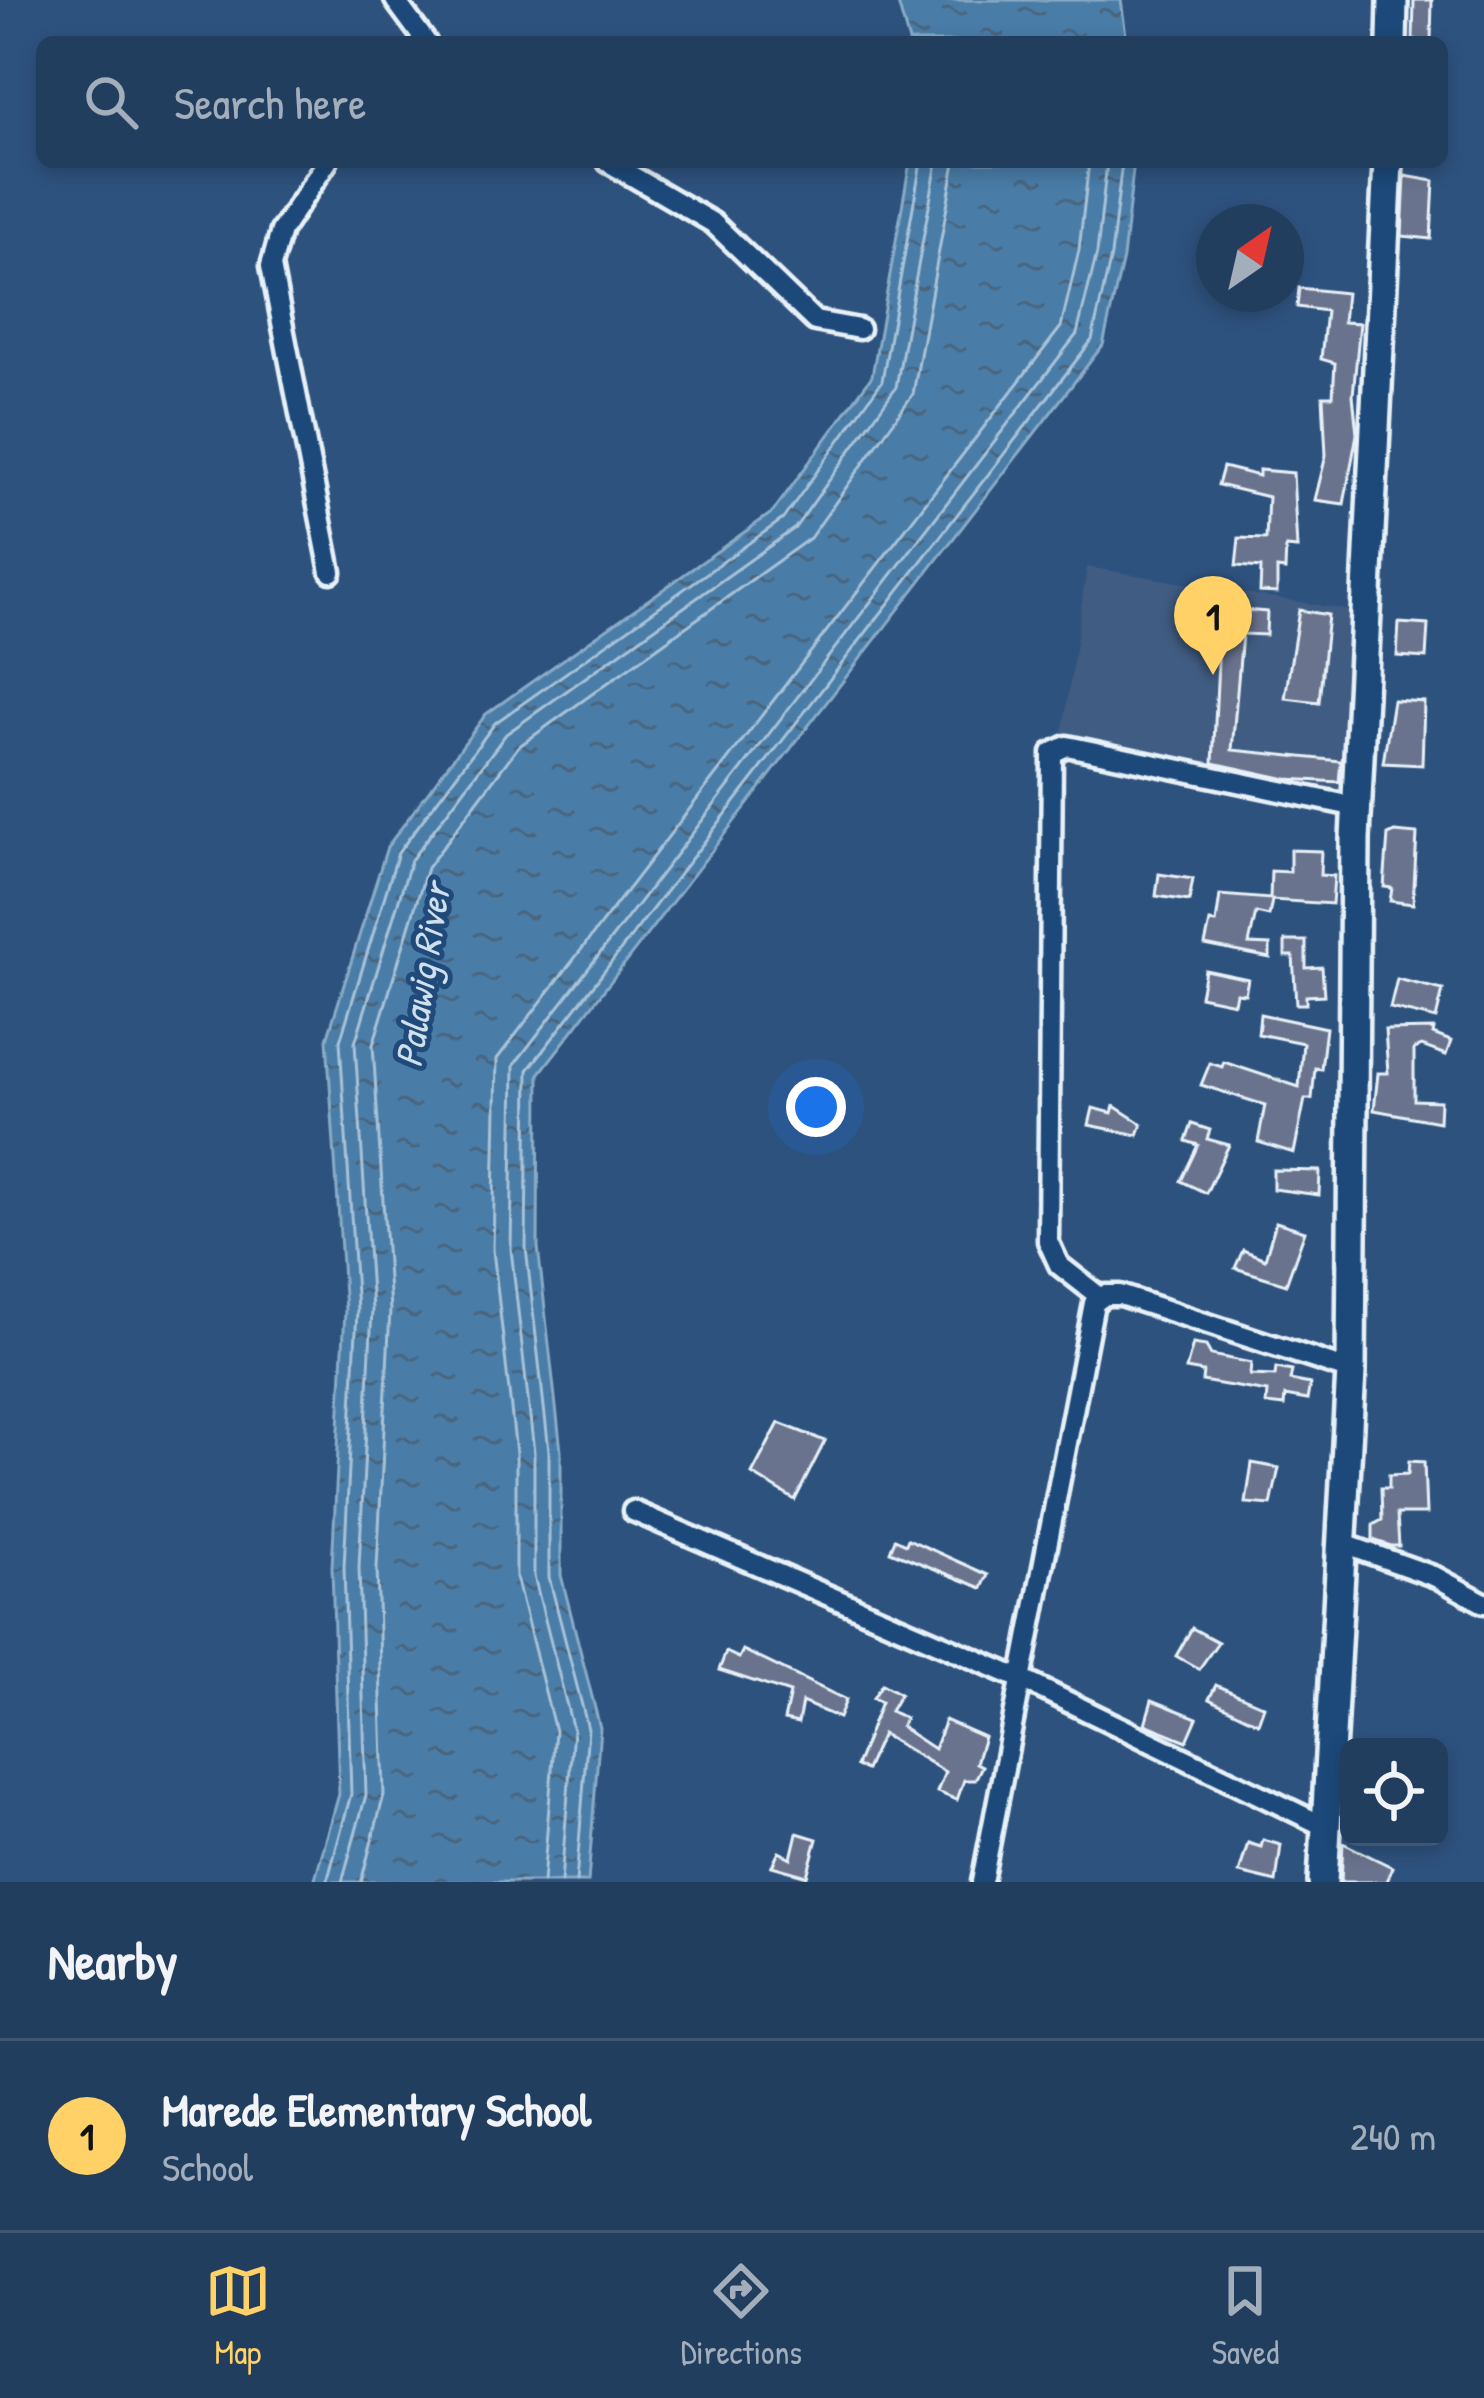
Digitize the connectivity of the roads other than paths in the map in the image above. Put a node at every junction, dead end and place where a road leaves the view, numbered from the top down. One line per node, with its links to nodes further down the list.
1 (394, 0): 3 (street)
2 (1393, 0): 4 (street)
3 (416, 36)
4 (1392, 36)
5 (323, 168): 9 (street)
6 (618, 168): 8 (street)
7 (1388, 168): 10 (street)
8 (859, 328)
9 (331, 572)
10 (1357, 807): 11 (street); 12 (street)
11 (1100, 1297): 12 (street); 16 (street)
12 (1351, 1370): 14 (street)
13 (632, 1511): 16 (street)
14 (1344, 1544): 15 (street); 17 (street)
15 (1484, 1604)
16 (1022, 1679): 17 (street); 18 (street)
17 (1328, 1828): 19 (street)
18 (982, 1882)
19 (1323, 1882)

